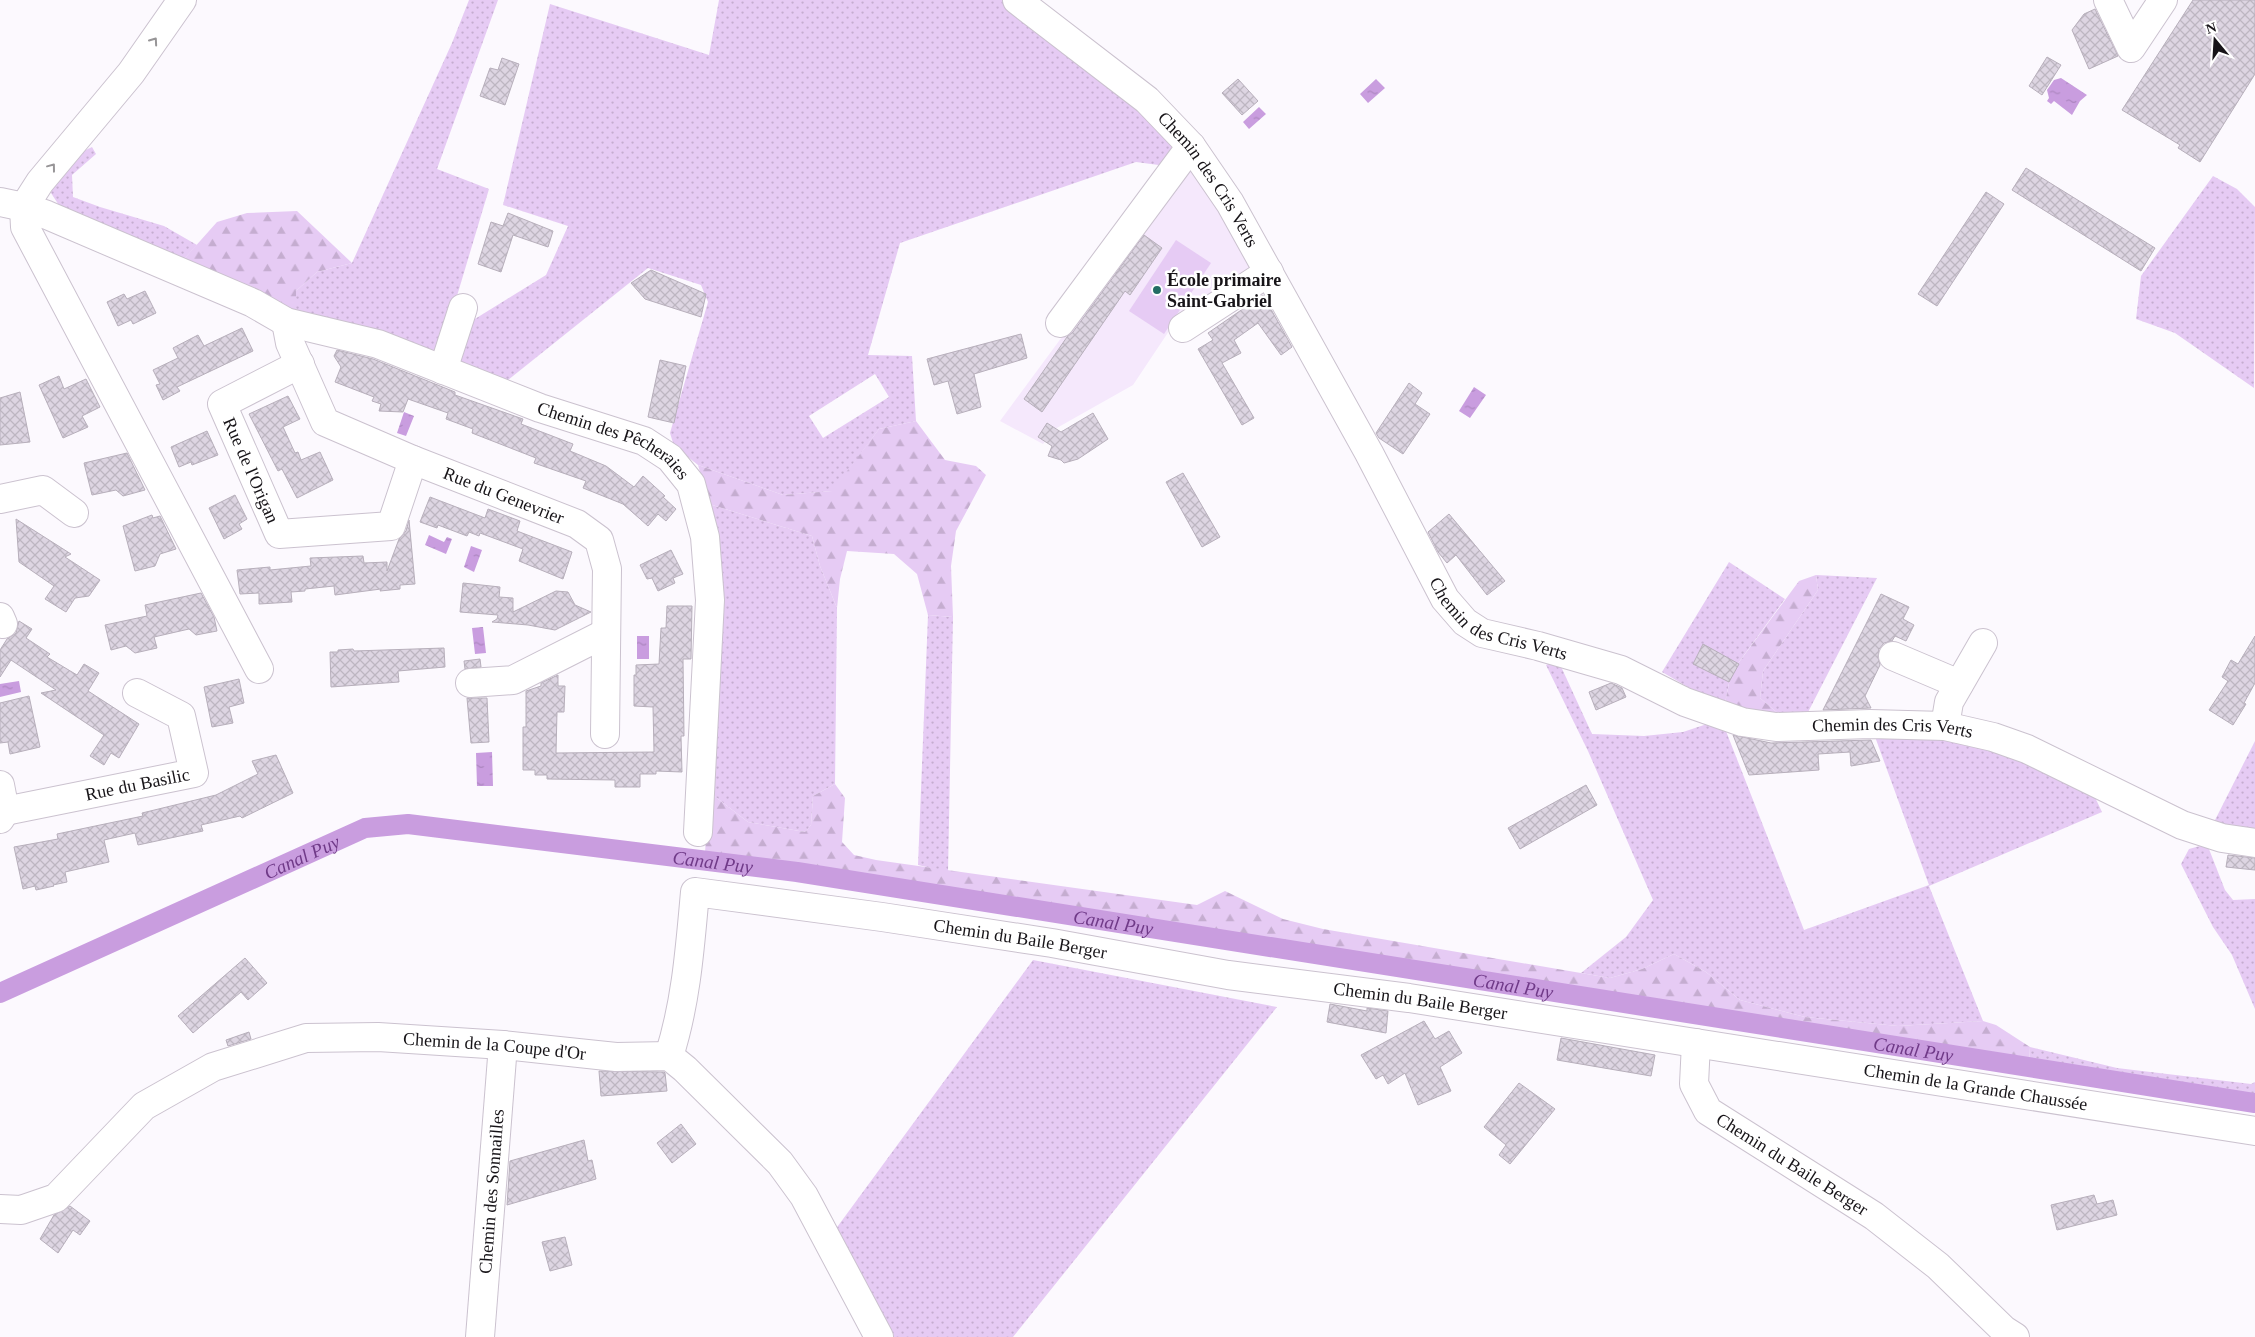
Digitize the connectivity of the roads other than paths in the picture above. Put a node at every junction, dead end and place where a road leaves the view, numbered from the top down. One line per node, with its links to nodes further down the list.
1 (182, 0): 6 (street, one-way to 1)
2 (1017, 0): 5 (street, Chemin des Cris Verts)
3 (2108, 0): 4 (street)
4 (2163, 0)
5 (1191, 146): 7 (street, Chemin des Cris Verts); 10 (street)
6 (12, 205): 9 (street, Chemin des Pêcheraies); 20 (street)
7 (1269, 272): 11 (street); 24 (street, Chemin des Cris Verts)
8 (463, 308): 13 (street)
9 (286, 322): 12 (street, Rue du Genevrier); 13 (street, Chemin des Pêcheraies)
10 (1060, 323)
11 (1183, 328)
12 (300, 364): 14 (street, Rue du Genevrier); 14 (street, Rue de l'Origan)
13 (443, 370): 27 (street, Chemin des Pêcheraies)
14 (413, 460): 17 (street, Rue du Genevrier)
15 (0, 499): 16 (street)
16 (74, 513)
17 (606, 633): 21 (street); 25 (street, Rue du Genevrier)
18 (1983, 643): 22 (street)
19 (1893, 656): 22 (street)
20 (259, 669)
21 (470, 683)
22 (1959, 684): 24 (street)
23 (137, 692): 26 (street, Rue du Basilic)
24 (1945, 726): 28 (street, Chemin des Cris Verts)
25 (605, 734)
26 (2, 805)
27 (698, 832)
28 (2255, 843)
29 (1696, 1043): 31 (street, Chemin du Baile Berger); 32 (street, Chemin de la Grande Chaussée); 36 (street, Chemin du Baile Berger)
30 (503, 1045): 31 (street, Chemin de la Coupe d'Or); 33 (street, Chemin de la Coupe d'Or); 34 (street, Chemin des Sonnailles)
31 (669, 1056): 35 (street)
32 (2255, 1132)
33 (11, 1210)
34 (480, 1337)
35 (879, 1337)
36 (2015, 1337)

